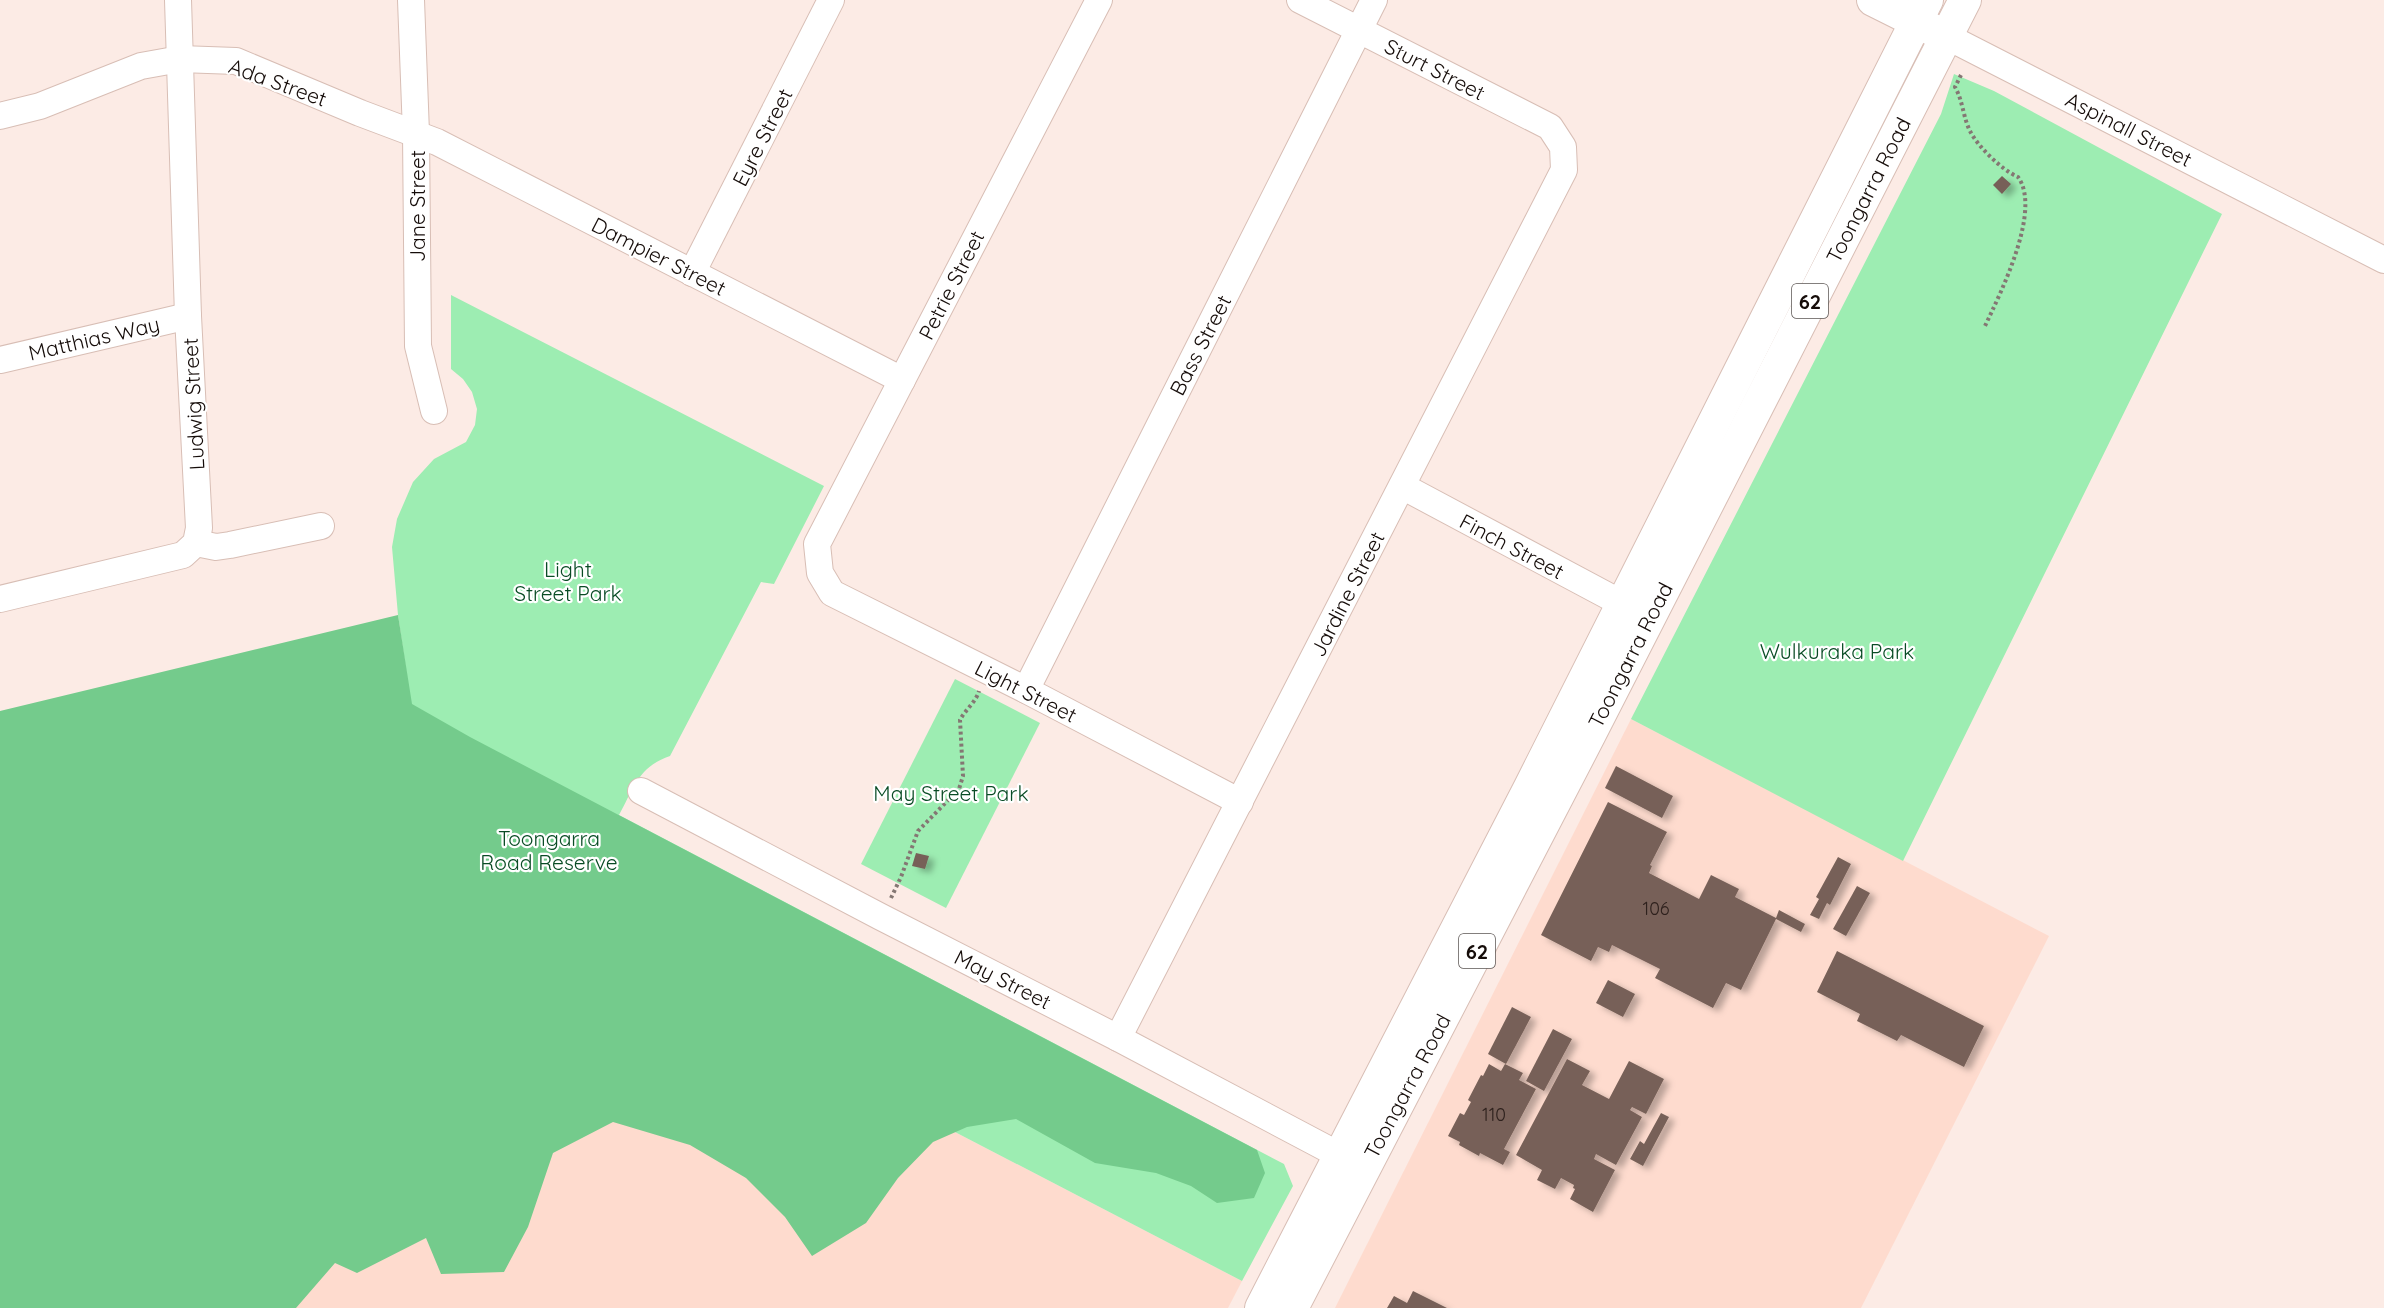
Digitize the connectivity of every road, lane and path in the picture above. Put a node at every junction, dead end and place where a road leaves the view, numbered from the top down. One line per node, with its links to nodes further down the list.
1 (178, 0): 12 (street, Ludwig Street)
2 (411, 0): 15 (street, Jane Street)
3 (831, 0): 18 (street, Eyre Street)
4 (1099, 0): 22 (street, Petrie Street)
5 (1299, 0): 10 (street, Sturt Street)
6 (1374, 0): 10 (street, Bass Street)
7 (1873, 0): 9 (main road, Aspinall Street)
8 (1965, 0): 11 (main road, Toongarra Road / 62)
9 (1921, 11): 11 (main road, Aspinall Street); 29 (main road, Toongarra Road / 62)
10 (1358, 30): 16 (street, Sturt Street); 31 (street, Bass Street)
11 (1946, 36): 17 (street, Aspinall Street); 36 (main road, Toongarra Road / 62)
12 (180, 59): 14 (street, Ada Street); 15 (street, Ada Street); 19 (street, Ludwig Street)
13 (1961, 75): 20 (path)
14 (0, 116)
15 (416, 133): 18 (street, Dampier Street); 23 (street, Jane Street)
16 (1563, 147): 24 (street, Jardine Street)
17 (2384, 260)
18 (692, 273): 22 (street, Dampier Street)
19 (188, 316): 21 (street, Matthias Way); 26 (street, Ludwig Street)
20 (1985, 326)
21 (0, 360)
22 (902, 380): 27 (street, Petrie Street)
23 (434, 411)
24 (1402, 486): 29 (street, Finch Street); 33 (street, Jardine Street)
25 (321, 525): 26 (street)
26 (196, 543): 28 (street)
27 (820, 573): 30 (street, Light Street)
28 (0, 599)
29 (1623, 604): 36 (main road, Toongarra Road / 62)
30 (982, 668): 31 (street, Light Street); 34 (path)
31 (1026, 690): 33 (street, Light Street)
32 (641, 791): 34 (street, May Street)
33 (1240, 802): 35 (street, Jardine Street)
34 (881, 917): 35 (street, May Street)
35 (1118, 1038): 36 (street, May Street)
36 (1351, 1162): 37 (main road, Toongarra Road / 62); 38 (main road, Toongarra Road / 62)
37 (1261, 1308)
38 (1292, 1308)

